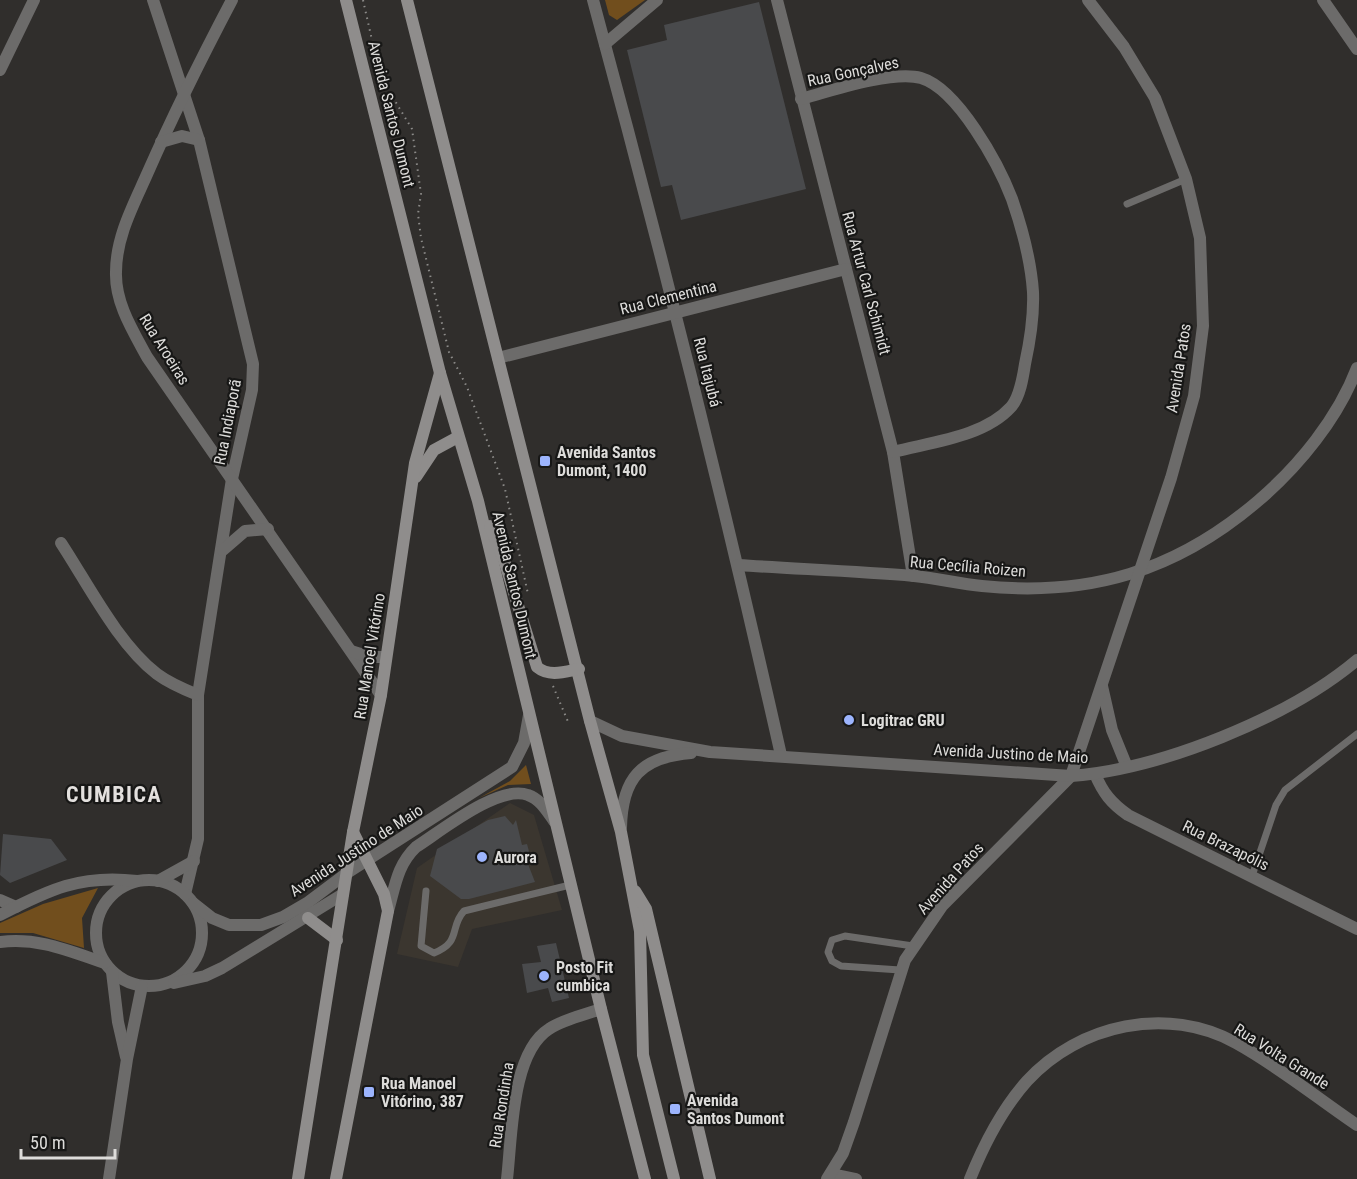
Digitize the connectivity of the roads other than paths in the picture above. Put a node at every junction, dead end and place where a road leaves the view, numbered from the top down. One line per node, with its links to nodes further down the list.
1 (34, 0): 13 (street)
2 (153, 0): 14 (street, Rua Indiaporã)
3 (232, 0): 14 (street, Rua Aroeiras)
4 (346, 0): 24 (main road, Avenida Santos Dumont)
5 (407, 0): 22 (main road)
6 (593, 0): 11 (street, Rua Itajubá)
7 (657, 0): 11 (street)
8 (777, 0): 15 (street, Rua Artur Carl Schimidt)
9 (1088, 0): 18 (street, Avenida Patos)
10 (1323, 0): 12 (street)
11 (605, 44): 21 (street, Rua Itajubá)
12 (1357, 49)
13 (0, 70)
14 (182, 94): 16 (street, Rua Indiaporã); 17 (street, Rua Aroeiras)
15 (801, 99): 20 (street, Rua Artur Carl Schimidt); 26 (street, Rua Gonçalves)
16 (199, 140): 17 (street); 27 (street, Rua Indiaporã)
17 (161, 142): 27 (street, Rua Aroeiras)
18 (1186, 179): 19 (lane); 34 (street, Avenida Patos)
19 (1127, 204)
20 (846, 269): 21 (street, Rua Clementina); 26 (street, Rua Artur Carl Schimidt)
21 (676, 312): 22 (street, Rua Clementina); 33 (street, Rua Itajubá)
22 (498, 358): 39 (main road)
23 (1357, 368): 34 (street, Rua Cecília Roizen)
24 (440, 373): 25 (main road, Avenida Santos Dumont); 28 (main road, Rua Manoel Vitórino)
25 (458, 437): 28 (main road, Rua Manoel Vitórino); 29 (main road, Avenida Santos Dumont)
26 (894, 452): 35 (street, Rua Artur Carl Schimidt)
27 (232, 479): 30 (street, Rua Aroeiras); 32 (street, Rua Indiaporã)
28 (413, 483): 37 (main road, Rua Manoel Vitórino)
29 (478, 501): 39 (main road); 43 (main road, Avenida Santos Dumont)
30 (268, 529): 32 (street); 36 (street, Rua Aroeiras)
31 (62, 543): 41 (street)
32 (222, 550): 41 (street, Rua Indiaporã)
33 (738, 565): 35 (street, Rua Cecília Roizen); 47 (street, Rua Itajubá)
34 (1141, 570): 35 (street, Rua Cecília Roizen); 40 (street, Avenida Patos)
35 (913, 576)
36 (351, 651): 37 (street); 42 (street, Rua Aroeiras)
37 (386, 657): 42 (main road, Rua Manoel Vitórino)
38 (1357, 660): 48 (street, Avenida Justino de Maio)
39 (579, 669): 44 (main road)
40 (1102, 685): 48 (street); 50 (street, Avenida Patos)
41 (198, 695): 54 (street, Rua Indiaporã)
42 (381, 695): 52 (main road, Rua Manoel Vitórino)
43 (529, 715): 51 (main road, Avenida Santos Dumont); 55 (street, Avenida Justino de Maio)
44 (590, 721): 46 (street, Avenida Justino de Maio); 53 (main road)
45 (1357, 734): 57 (lane)
46 (710, 752): 47 (street, Avenida Justino de Maio); 53 (street, Avenida Justino de Maio)
47 (781, 755): 50 (street, Avenida Justino de Maio)
48 (1128, 767): 49 (street, Avenida Justino de Maio)
49 (1095, 774): 50 (street, Avenida Justino de Maio); 57 (street, Rua Brazapólis)
50 (1071, 776): 73 (street, Avenida Patos)
51 (554, 821): 60 (main road, Avenida Santos Dumont); 67 (street)
52 (353, 832): 55 (main road); 56 (main road, Rua Manoel Vitórino)
53 (621, 832): 61 (main road)
54 (194, 861): 59 (street); 64 (street, Rua Indiaporã)
55 (368, 862): 56 (street, Avenida Justino de Maio); 67 (main road)
56 (347, 873): 63 (main road, Rua Manoel Vitórino); 64 (street, Avenida Justino de Maio)
57 (1252, 876): 70 (street, Rua Brazapólis)
58 (138, 881): 59 (street); 66 (street); 74 (street)
59 (158, 881): 64 (street)
60 (570, 885): 62 (lane); 78 (main road, Avenida Santos Dumont)
61 (632, 886): 87 (main road); 88 (main road)
62 (426, 891)
63 (343, 894): 69 (street, Avenida Justino de Maio); 71 (main road, Rua Manoel Vitórino)
64 (189, 899): 76 (street)
65 (0, 900): 66 (street)
66 (16, 907): 68 (street)
67 (388, 911): 84 (main road)
68 (0, 915)
69 (308, 918): 71 (main road); 76 (street, Avenida Justino de Maio)
70 (1357, 929)
71 (337, 940): 83 (main road, Rua Manoel Vitórino)
72 (0, 942): 74 (street)
73 (913, 946): 75 (street, Avenida Patos); 75 (lane)
74 (108, 968): 77 (street); 79 (street)
75 (900, 970): 81 (street, Avenida Patos)
76 (167, 984): 77 (street)
77 (142, 986): 79 (street)
78 (601, 1009): 85 (street, Rua Rondinha); 86 (main road, Avenida Santos Dumont)
79 (127, 1059): 82 (street)
80 (1357, 1125): 90 (street, Rua Volta Grande)
81 (829, 1176): 89 (street)
82 (109, 1179)
83 (298, 1179)
84 (336, 1179)
85 (507, 1179)
86 (645, 1179)
87 (674, 1179)
88 (710, 1179)
89 (855, 1179)
90 (970, 1179)

